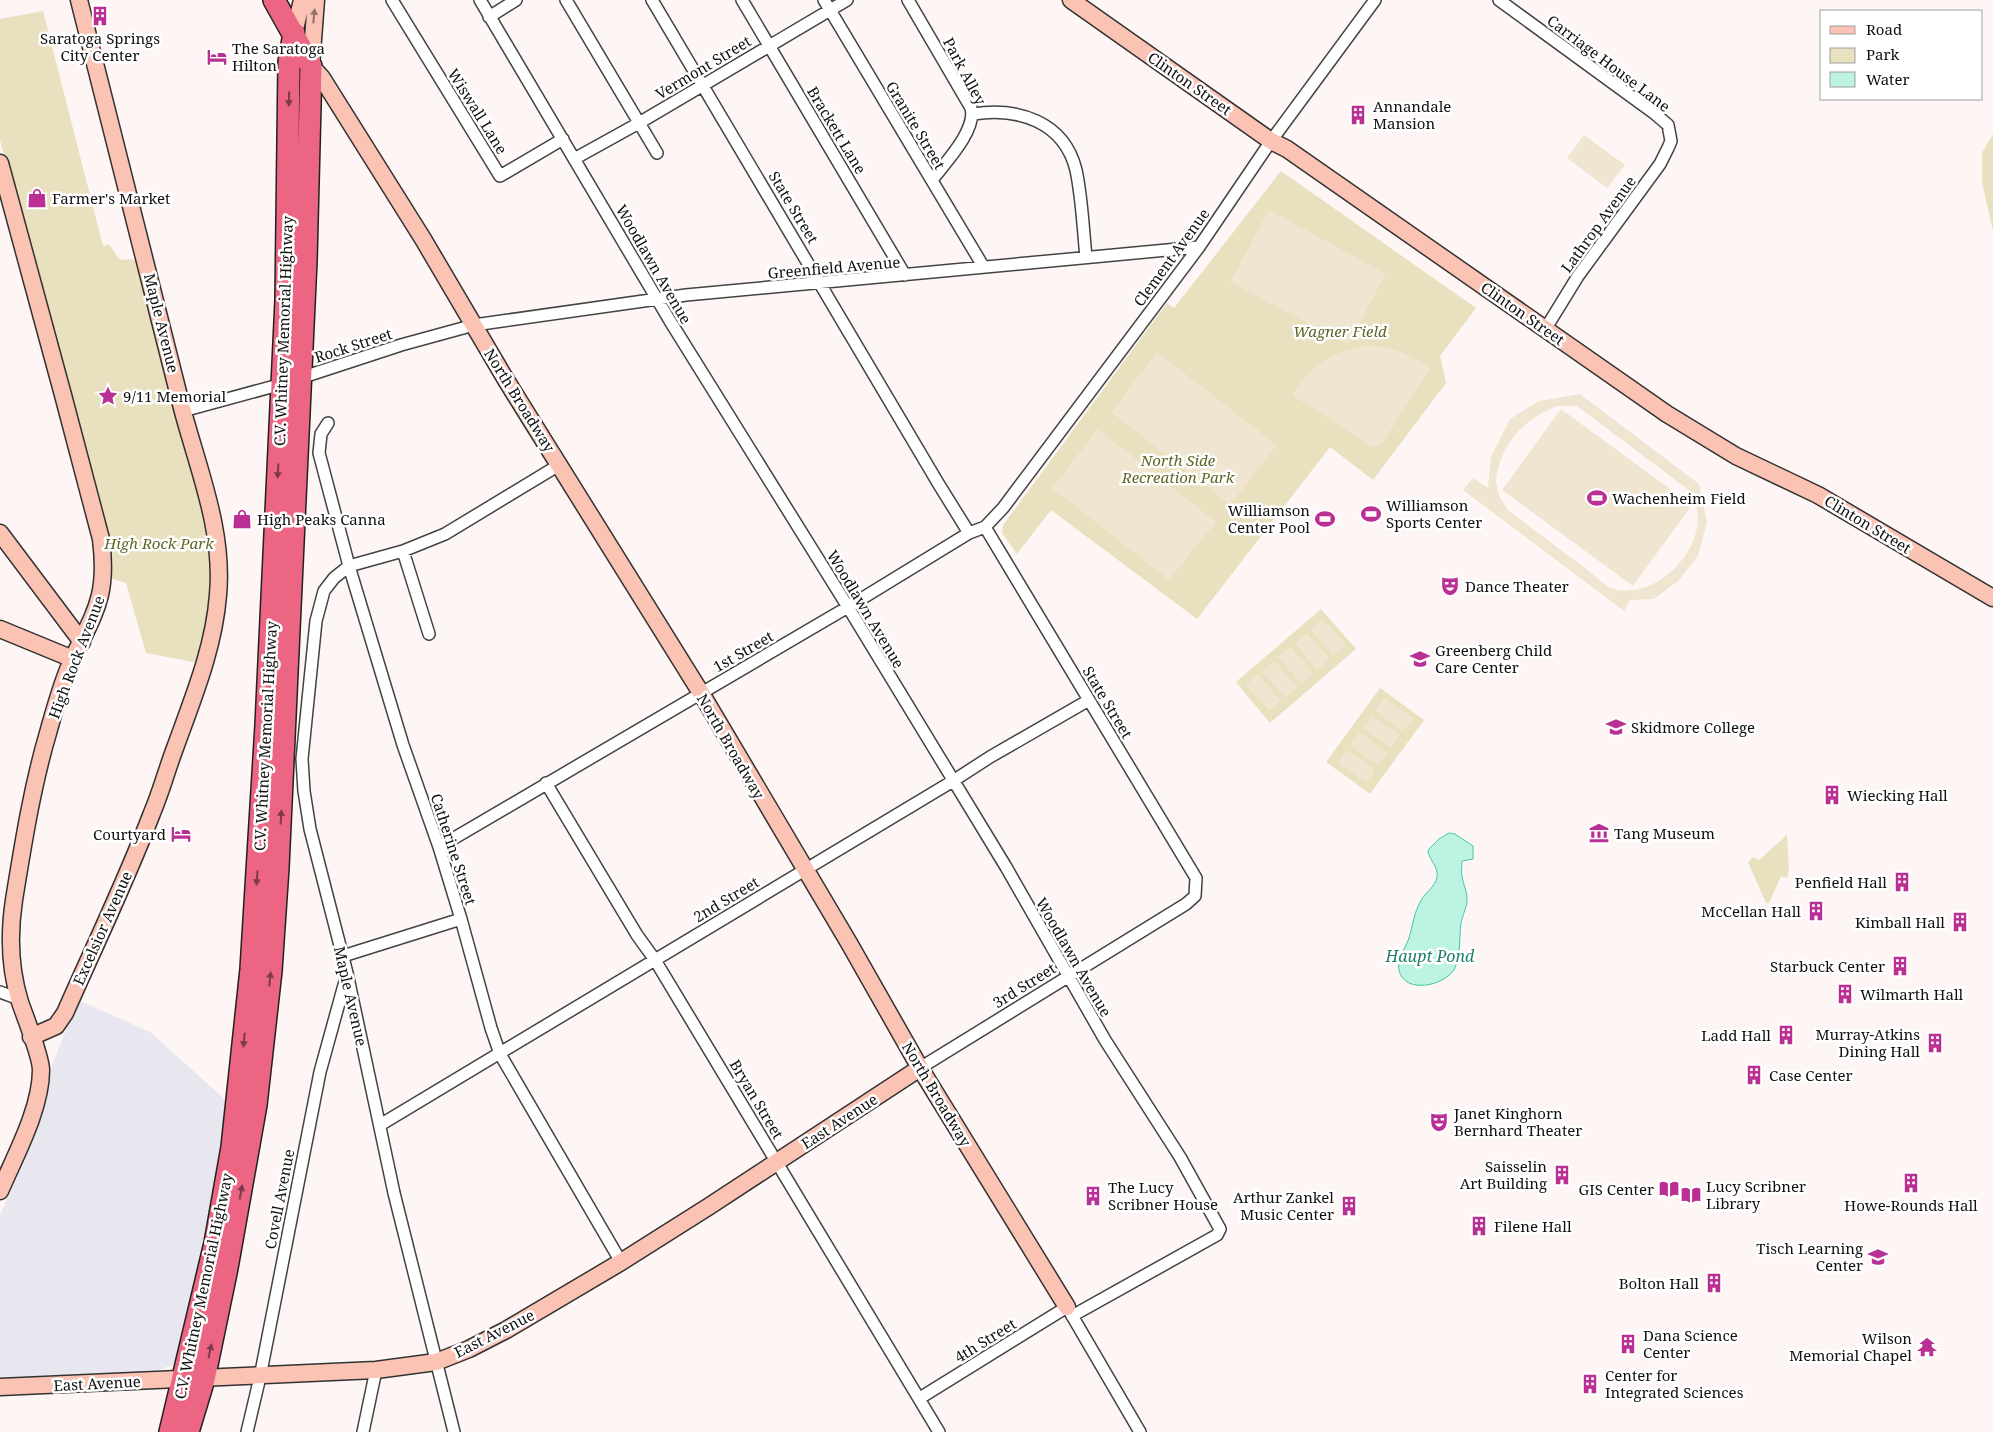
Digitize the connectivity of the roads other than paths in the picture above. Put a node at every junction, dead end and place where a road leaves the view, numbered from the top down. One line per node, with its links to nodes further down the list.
1 (79, 0): 40 (street, Maple Avenue)
2 (274, 0): 18 (highway)
3 (302, 0): 18 (street)
4 (316, 0): 20 (street, one-way to 4)
5 (392, 0): 25 (street, Wiswall Lane)
6 (480, 0): 17 (street, Woodlawn Avenue)
7 (516, 0): 17 (street)
8 (566, 0): 23 (street)
9 (652, 0): 21 (street, State Street)
10 (742, 0): 19 (street, Brackett Lane)
11 (847, 0): 16 (street, Vermont Street)
12 (908, 0): 22 (street, Park Alley)
13 (1071, 0): 26 (street, Clinton Street)
14 (1374, 0): 26 (street, Clement Avenue)
15 (1499, 0): 24 (street, Carriage House Lane)
16 (827, 5): 19 (street, Vermont Street); 30 (street, Granite Street)
17 (489, 17): 25 (street, Woodlawn Avenue)
18 (294, 33): 20 (highway); 39 (highway, C.V. Whitney Memorial Highway, one-way to 39)
19 (769, 46): 21 (street, Vermont Street); 34 (street, Brackett Lane)
20 (311, 66): 37 (street, North Broadway); 39 (highway, C.V. Whitney Memorial Highway)
21 (703, 83): 23 (street, Vermont Street); 35 (street, State Street)
22 (973, 114): 30 (street, Park Alley); 32 (street)
23 (639, 122): 27 (street); 28 (street, Vermont Street)
24 (1670, 137): 38 (street, Lathrop Avenue)
25 (563, 139): 28 (street, Woodlawn Avenue)
26 (1271, 141): 31 (street, Clement Avenue); 38 (street, Clinton Street)
27 (657, 153)
28 (574, 158): 36 (street, Woodlawn Avenue)
29 (0, 163): 52 (street, High Rock Avenue)
30 (932, 180): 33 (street, Granite Street)
31 (1199, 247): 32 (street, Greenfield Avenue); 43 (street, Clement Avenue)
32 (1086, 257): 33 (street, Greenfield Avenue)
33 (983, 266): 34 (street, Greenfield Avenue)
34 (905, 275): 35 (street, Greenfield Avenue)
35 (821, 283): 36 (street, Greenfield Avenue); 45 (street, State Street)
36 (658, 299): 37 (street, Greenfield Avenue); 49 (street, Woodlawn Avenue)
37 (474, 325): 39 (street, Rock Street); 42 (street, North Broadway)
38 (1546, 328): 48 (street, Clinton Street)
39 (292, 381): 40 (street, Rock Street); 81 (highway, C.V. Whitney Memorial Highway)
40 (183, 411): 53 (street, Maple Avenue)
41 (328, 423): 47 (street, Catherine Street)
42 (559, 465): 46 (street); 55 (street, North Broadway)
43 (985, 527): 45 (street, 1st Street); 56 (street, State Street)
44 (0, 533): 52 (street)
45 (969, 533): 49 (street, 1st Street)
46 (403, 551): 47 (street); 51 (street)
47 (349, 566): 59 (street, Catherine Street); 63 (street, Maple Avenue)
48 (1993, 598)
49 (848, 607): 55 (street, 1st Street); 57 (street, Woodlawn Avenue)
50 (0, 629): 54 (street)
51 (429, 634)
52 (82, 642): 54 (street, High Rock Avenue)
53 (209, 649): 69 (street, Excelsior Avenue)
54 (73, 659): 68 (street, High Rock Avenue)
55 (701, 693): 58 (street, 1st Street); 60 (street, North Broadway)
56 (1089, 700): 57 (street, 2nd Street); 61 (street, State Street)
57 (954, 781): 60 (street, 2nd Street); 66 (street, Woodlawn Avenue)
58 (546, 783): 59 (street, 1st Street); 64 (street, Bryan Street)
59 (439, 847): 62 (street, Catherine Street)
60 (804, 870): 64 (street, 2nd Street); 71 (street, North Broadway)
61 (1195, 896): 66 (street, 3rd Street)
62 (462, 919): 63 (street); 70 (street, Catherine Street)
63 (343, 956): 65 (street, Maple Avenue)
64 (655, 960): 70 (street, 2nd Street); 73 (street, Bryan Street)
65 (347, 973): 72 (street, Maple Avenue); 80 (street, Covell Avenue)
66 (1068, 976): 71 (street, 3rd Street); 75 (street, Woodlawn Avenue)
67 (0, 992): 68 (street)
68 (19, 999): 69 (street, High Rock Avenue)
69 (31, 1037): 74 (street)
70 (500, 1054): 72 (street, 2nd Street); 76 (street, Catherine Street)
71 (920, 1068): 73 (street, East Avenue); 77 (street, North Broadway)
72 (380, 1125): 78 (street, Maple Avenue)
73 (777, 1161): 76 (street, East Avenue); 83 (street, Bryan Street)
74 (0, 1191)
75 (1217, 1235): 77 (street, 4th Street)
76 (621, 1262): 78 (street, East Avenue)
77 (1070, 1312): 83 (street, 4th Street); 90 (street, North Broadway)
78 (436, 1362): 79 (street, East Avenue); 88 (street, Maple Avenue)
79 (376, 1370): 80 (street, East Avenue); 87 (street)
80 (260, 1377): 81 (street, East Avenue); 86 (street, Covell Avenue)
81 (194, 1379): 82 (street, East Avenue); 84 (highway, C.V. Whitney Memorial Highway); 85 (highway, C.V. Whitney Memorial Highway)
82 (0, 1387)
83 (920, 1398): 89 (street, Bryan Street)
84 (170, 1432)
85 (188, 1432)
86 (247, 1432)
87 (363, 1432)
88 (454, 1432)
89 (939, 1432)
90 (1140, 1432)

